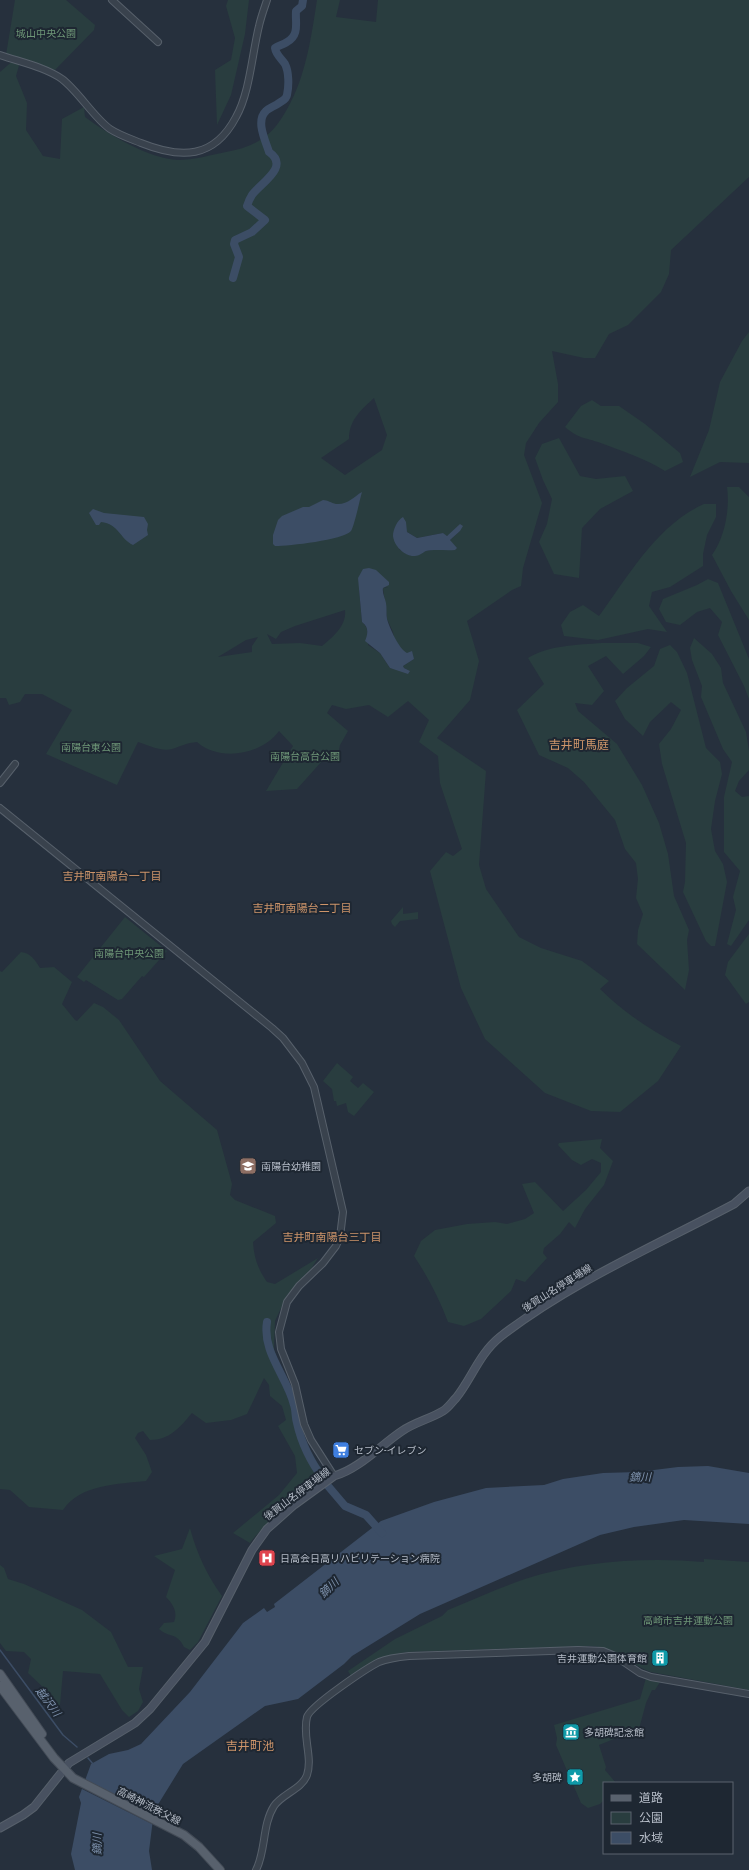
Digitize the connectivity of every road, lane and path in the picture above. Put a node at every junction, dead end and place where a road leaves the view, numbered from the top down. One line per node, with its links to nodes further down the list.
1 (112, 0): 3 (street)
2 (267, 0): 4 (street)
3 (158, 42)
4 (0, 55)
5 (15, 764): 6 (street)
6 (0, 783)
7 (0, 808): 9 (street)
8 (749, 1191): 9 (main road, 後賀山名停車場線)
9 (334, 1476): 13 (main road, 後賀山名停車場線)
10 (0, 1674): 13 (main road, 高崎神流秩父線)
11 (0, 1686): 13 (main road, 高崎神流秩父線)
12 (749, 1694): 16 (street)
13 (64, 1769): 14 (main road, 後賀山名停車場線); 15 (main road, 高崎神流秩父線)
14 (0, 1828)
15 (220, 1870)
16 (256, 1870)

